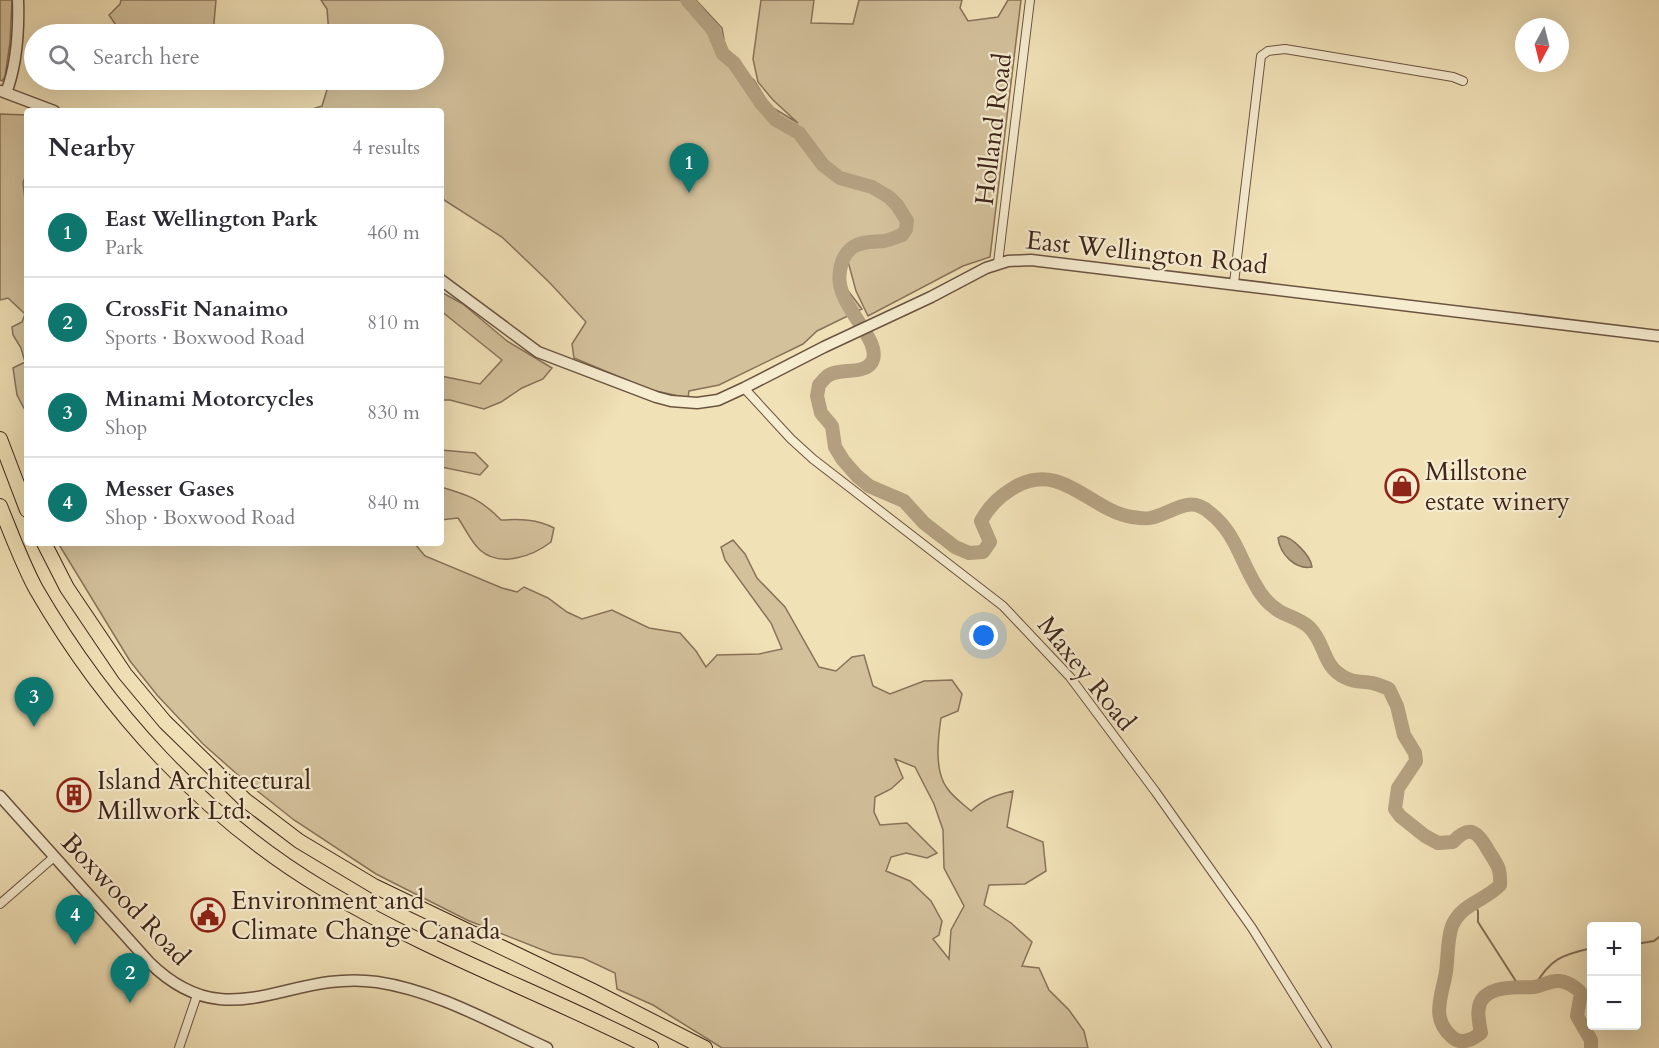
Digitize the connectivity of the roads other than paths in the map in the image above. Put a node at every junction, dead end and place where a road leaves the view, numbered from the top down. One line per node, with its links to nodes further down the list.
1 (18, 0): 4 (street)
2 (1030, 0): 6 (street, Holland Road)
3 (1463, 81): 8 (street)
4 (3, 92): 5 (street)
5 (46, 108)
6 (998, 263): 8 (street, East Wellington Road); 10 (street, East Wellington Road)
7 (444, 281): 10 (street, East Wellington Road)
8 (1233, 283): 9 (street, East Wellington Road)
9 (1659, 336)
10 (744, 388): 23 (street, Maxey Road)
11 (0, 439): 12 (highway)
12 (24, 502)
13 (0, 506): 21 (highway)
14 (46, 546): 22 (highway)
15 (0, 796): 16 (street, Boxwood Road)
16 (54, 857): 17 (street); 18 (street, Boxwood Road)
17 (0, 904)
18 (197, 995): 19 (street); 20 (street, Boxwood Road)
19 (178, 1048)
20 (546, 1048)
21 (651, 1048)
22 (705, 1048)
23 (1327, 1048)

